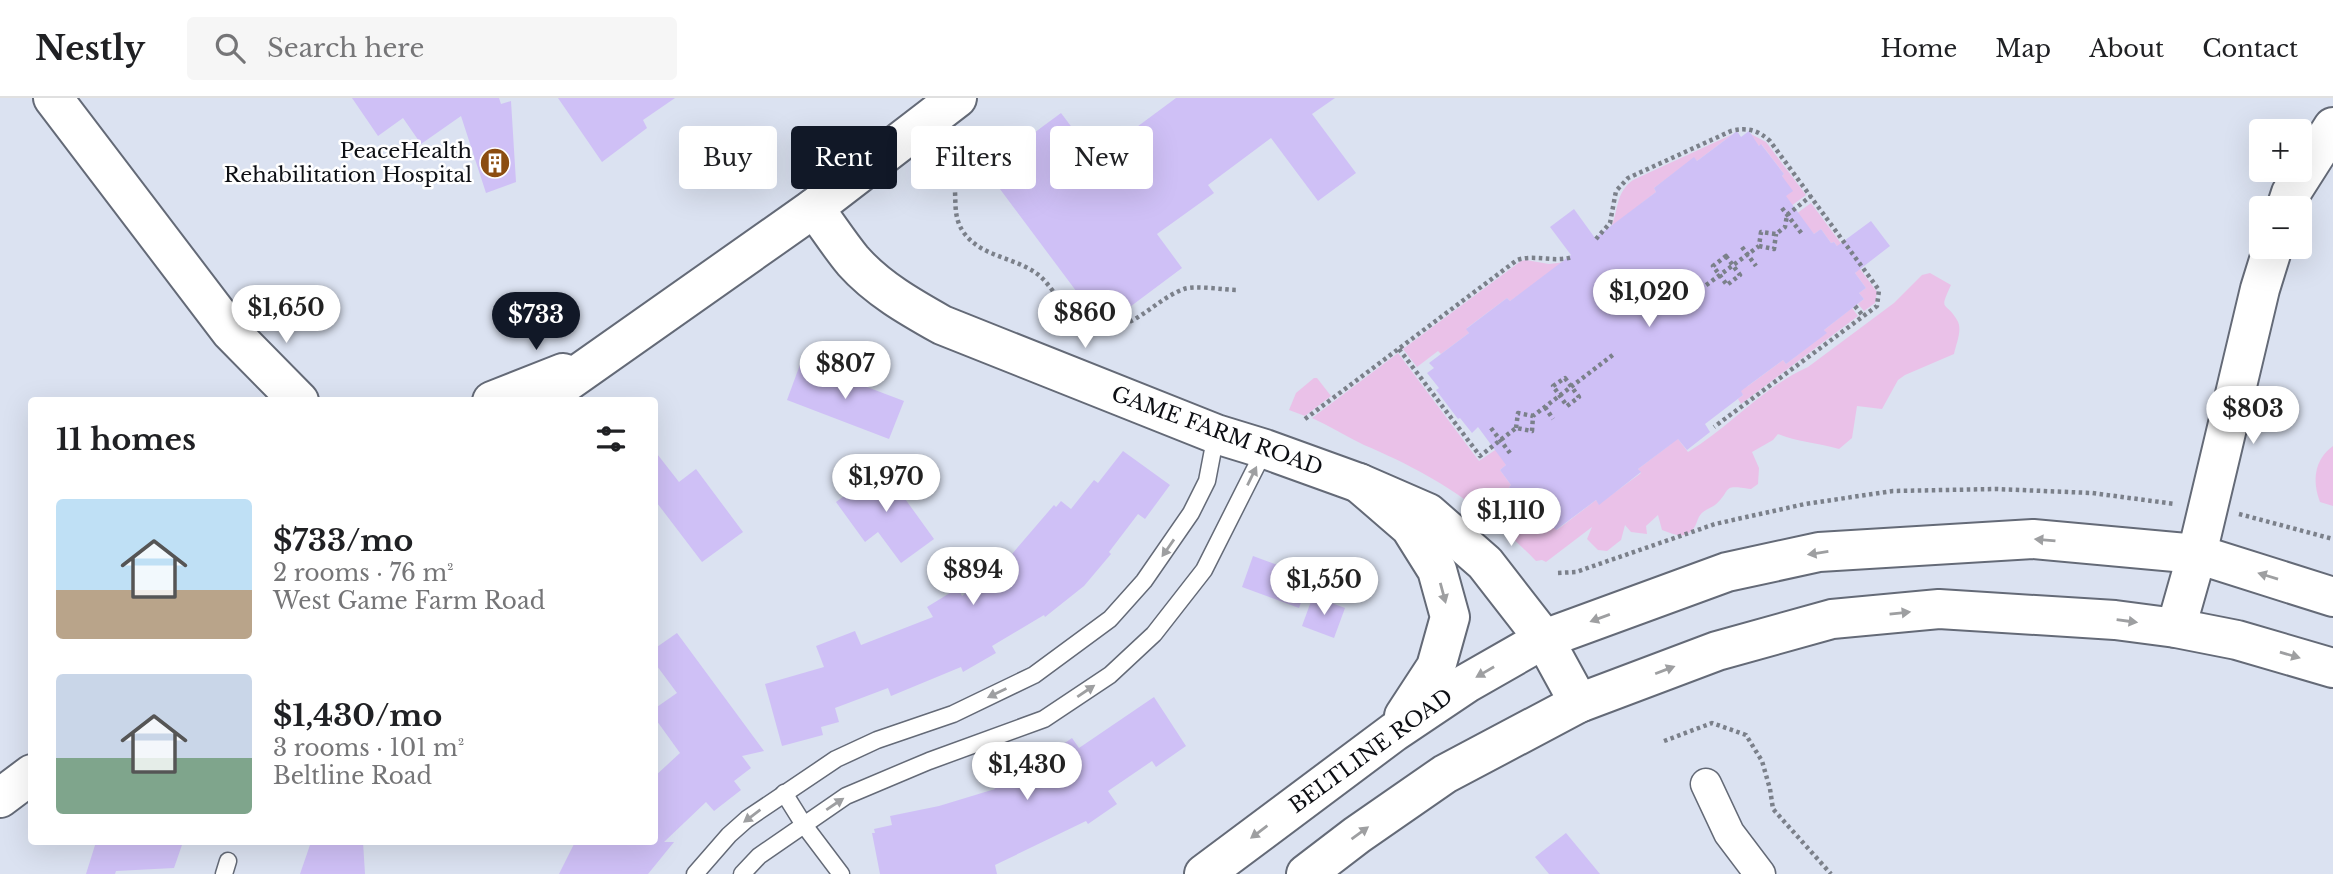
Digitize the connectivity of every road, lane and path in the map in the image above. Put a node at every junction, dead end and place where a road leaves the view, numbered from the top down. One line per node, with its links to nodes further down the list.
1 (957, 98): 3 (main road)
2 (53, 99): 27 (main road)
3 (920, 126)
4 (2333, 127): 7 (main road)
5 (911, 133): 9 (main road)
6 (954, 189): 23 (path)
7 (2290, 196)
8 (1811, 197): 11 (path); 14 (path); 26 (path)
9 (814, 208): 30 (main road); 44 (main road, GAME FARM ROAD)
10 (1782, 208): 11 (path)
11 (1787, 215): 12 (path); 13 (path)
12 (1776, 234): 15 (path); 15 (path)
13 (1802, 234)
14 (1596, 239)
15 (1759, 246): 17 (path)
16 (1742, 247): 17 (path)
17 (1747, 255): 20 (path); 21 (path)
18 (1572, 257): 28 (path)
19 (2269, 259): 52 (main road)
20 (1733, 265): 22 (path); 22 (path); 22 (path)
21 (1756, 266)
22 (1720, 275): 24 (path)
23 (1237, 290)
24 (1678, 306)
25 (1855, 306): 26 (path)
26 (1863, 316): 41 (path)
27 (231, 332): 33 (main road); 34 (main road)
28 (1399, 349): 39 (path); 45 (path)
29 (1614, 354): 31 (path)
30 (601, 358): 35 (main road); 36 (main road)
31 (1572, 387): 32 (path); 32 (path); 32 (path)
32 (1559, 396): 37 (path)
33 (268, 397)
34 (295, 397)
35 (502, 397)
36 (546, 397)
37 (1545, 407): 38 (path); 40 (path)
38 (1534, 416): 43 (path); 43 (path)
39 (1305, 419)
40 (1553, 419)
41 (1714, 427)
42 (1490, 428): 45 (path)
43 (1516, 428): 45 (path)
44 (1216, 434): 46 (main road, GAME FARM ROAD); 63 (lane, one-way to 63)
45 (1500, 440): 47 (path)
46 (1265, 449): 48 (main road, GAME FARM ROAD); 65 (lane, one-way to 46)
47 (1510, 453)
48 (1359, 483): 56 (main road, GAME FARM ROAD); 59 (main road, one-way to 59)
49 (2181, 505): 53 (path)
50 (2242, 514): 51 (path)
51 (2333, 539)
52 (2197, 554): 54 (main road, BELTLINE ROAD, one-way to 52); 55 (main road); 56 (main road, BELTLINE ROAD, one-way to 56)
53 (1558, 573)
54 (2333, 597)
55 (2176, 628): 57 (main road, one-way to 57); 58 (main road, one-way to 55)
56 (1544, 639): 58 (main road, GAME FARM ROAD); 59 (main road, BELTLINE ROAD, one-way to 59)
57 (2333, 668)
58 (1579, 703): 70 (main road, one-way to 58)
59 (1394, 732): 69 (main road, BELTLINE ROAD, one-way to 69)
60 (1664, 741): 72 (path)
61 (28, 777): 64 (main road)
62 (1706, 784): 71 (street)
63 (784, 793): 65 (lane); 66 (lane, one-way to 66)
64 (0, 798)
65 (804, 825): 67 (lane); 68 (lane)
66 (695, 874)
67 (742, 874)
68 (841, 874)
69 (1204, 874)
70 (1306, 874)
71 (1760, 874)
72 (1831, 874)

